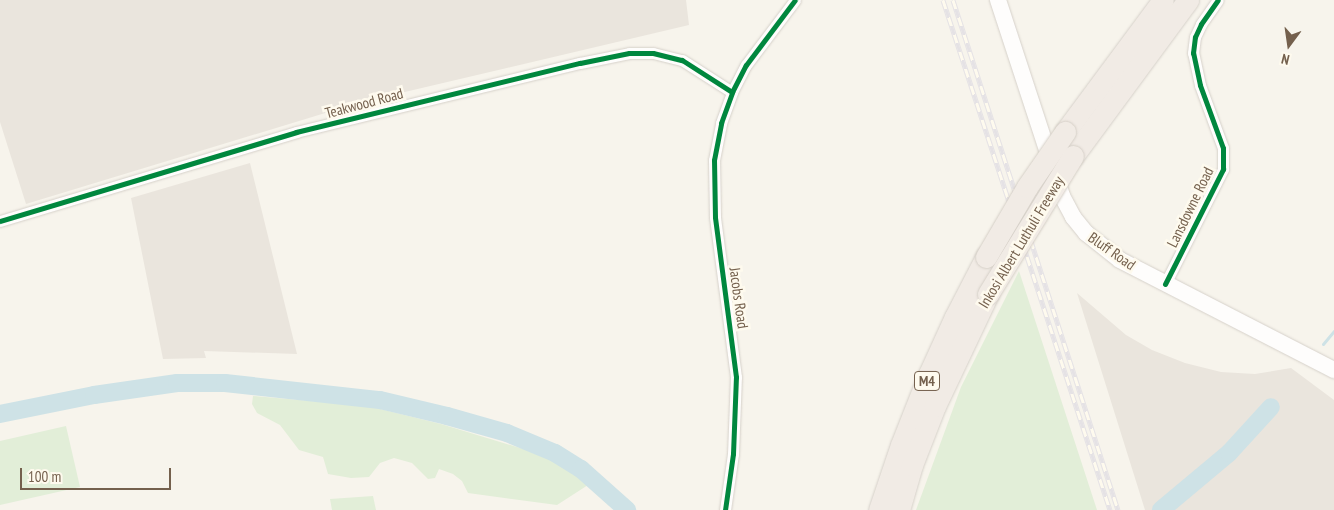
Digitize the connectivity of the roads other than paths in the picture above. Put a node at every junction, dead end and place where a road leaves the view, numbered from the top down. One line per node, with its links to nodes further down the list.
1 (795, 0): 6 (street, Jacobs Road)
2 (998, 0): 8 (main road, Bluff Road)
3 (1163, 0): 11 (highway, Inkosi Albert Luthuli Freeway / M4, bridge)
4 (1188, 0): 12 (highway, Inkosi Albert Luthuli Freeway / M4, bridge)
5 (1218, 0): 8 (street, Lansdowne Road)
6 (732, 92): 7 (street, Teakwood Road); 10 (street, Jacobs Road)
7 (0, 221)
8 (1165, 284): 9 (main road, Bluff Road)
9 (1334, 370)
10 (726, 510)
11 (879, 510)
12 (899, 510)

